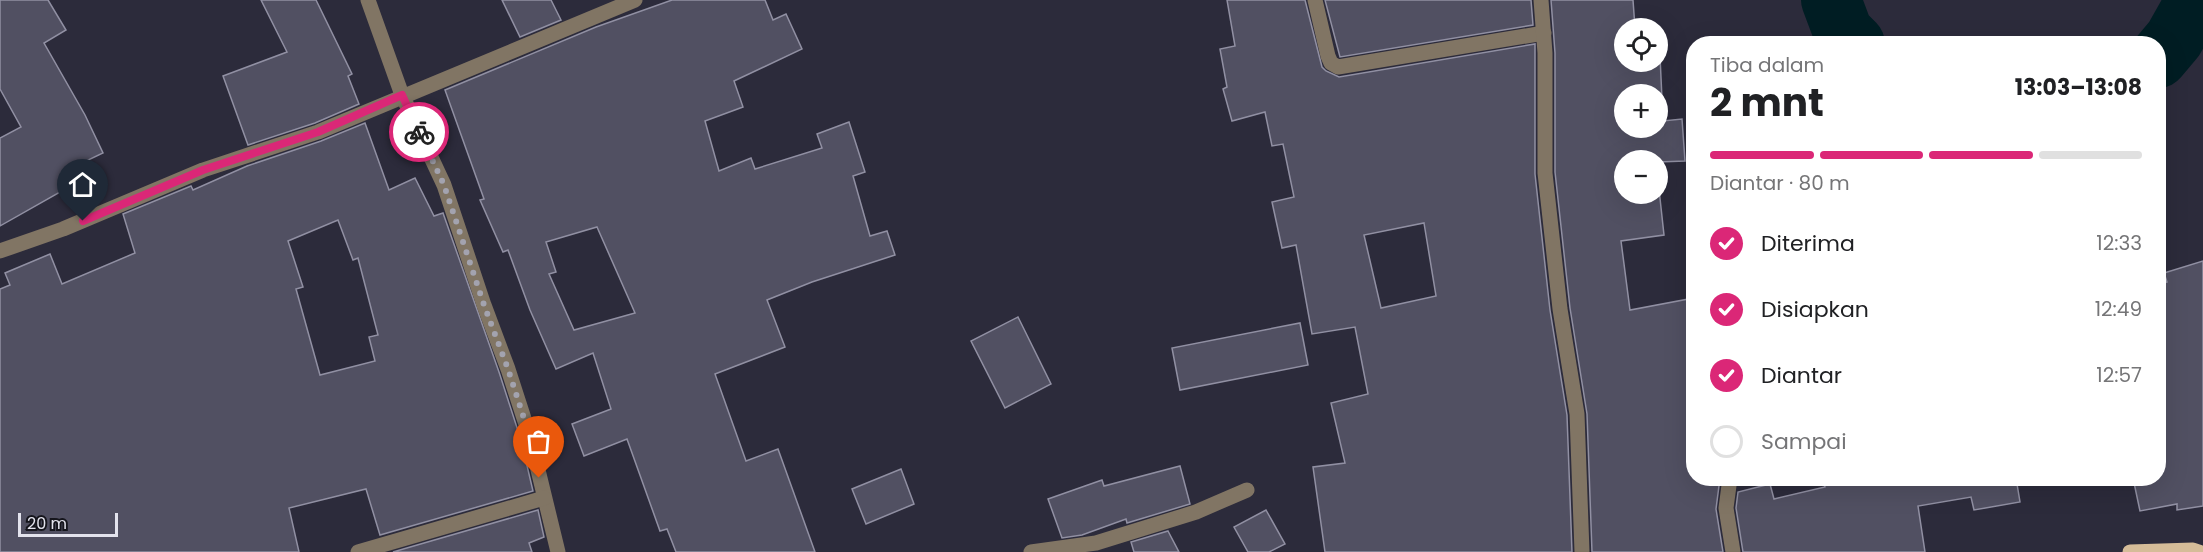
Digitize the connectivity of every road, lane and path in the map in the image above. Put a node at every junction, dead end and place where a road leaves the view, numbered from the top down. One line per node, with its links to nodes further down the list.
1 (368, 0): 6 (street)
2 (635, 0): 6 (street)
3 (1316, 0): 5 (street)
4 (1541, 0): 5 (street)
5 (1544, 33): 14 (street)
6 (402, 95): 7 (street); 10 (street)
7 (0, 251)
8 (1729, 486): 15 (street)
9 (1247, 490): 13 (street)
10 (544, 498): 11 (street); 12 (street)
11 (358, 552)
12 (558, 552)
13 (1031, 552)
14 (1581, 552)
15 (1733, 552)
16 (2130, 552): 17 (main road)
17 (2199, 552)

